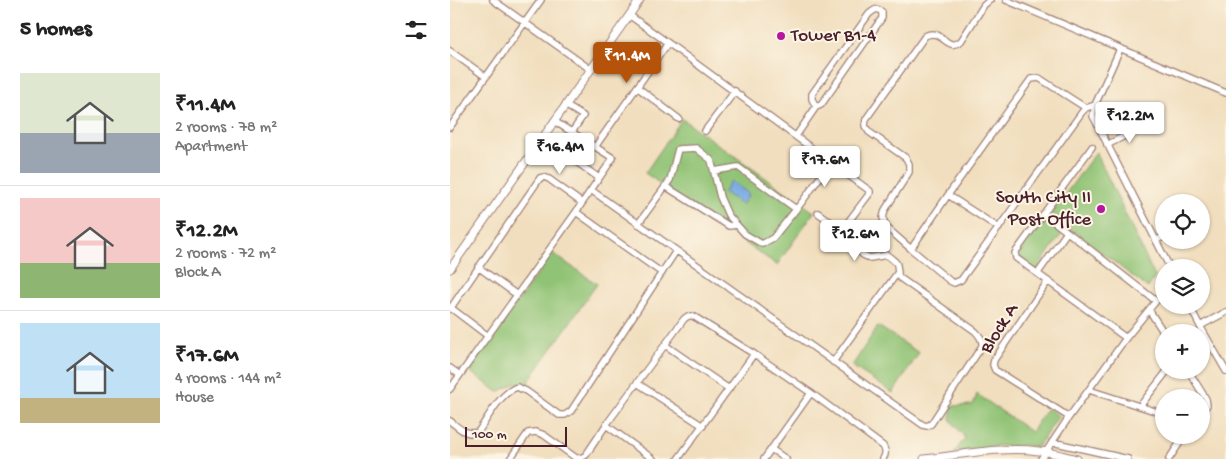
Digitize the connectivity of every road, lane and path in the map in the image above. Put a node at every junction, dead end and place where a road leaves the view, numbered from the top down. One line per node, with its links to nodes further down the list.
1 (492, 0): 7 (street)
2 (541, 0): 7 (street)
3 (640, 0): 6 (street)
4 (990, 0): 48 (street)
5 (1006, 0): 9 (street)
6 (629, 15): 8 (street); 11 (street)
7 (524, 23): 11 (street); 12 (street)
8 (668, 42): 13 (street); 14 (street)
9 (1120, 48): 15 (street); 17 (street)
10 (450, 51): 12 (street)
11 (590, 69): 16 (street)
12 (486, 76): 22 (street)
13 (637, 87): 20 (street); 30 (street)
14 (735, 92): 24 (street); 26 (street)
15 (1226, 93)
16 (565, 105): 21 (street); 25 (street)
17 (1095, 105): 19 (street); 28 (street)
18 (816, 107): 18 (street); 26 (street)
19 (1086, 108): 36 (street); 44 (street)
20 (679, 119)
21 (554, 121): 25 (street); 27 (street)
22 (450, 126)
23 (1144, 126): 28 (street)
24 (705, 131)
25 (572, 132): 30 (street)
26 (796, 136): 31 (street)
27 (542, 137): 33 (street); 50 (street)
28 (1107, 145): 47 (street)
29 (1092, 146): 41 (street)
30 (595, 147): 33 (street)
31 (831, 162): 38 (street); 45 (street)
32 (714, 171): 34 (street); 38 (street); 43 (street)
33 (599, 178): 35 (street)
34 (665, 186): 42 (street); 43 (street)
35 (591, 190): 37 (street); 42 (street)
36 (948, 195): 44 (street); 48 (street)
37 (582, 203): 39 (street); 51 (street)
38 (796, 209): 43 (street)
39 (576, 212): 53 (street); 56 (street)
40 (818, 213): 45 (street)
41 (1044, 214): 46 (street); 54 (street)
42 (638, 224): 49 (street)
43 (737, 225)
44 (998, 228): 48 (street)
45 (842, 230): 52 (street)
46 (1067, 232): 54 (street); 58 (street)
47 (1155, 238)
48 (911, 249)
49 (676, 251): 53 (street); 67 (street)
50 (451, 267)
51 (478, 267): 56 (street); 57 (street)
52 (898, 272): 67 (street); 67 (street)
53 (662, 273): 80 (street)
54 (1038, 273): 55 (street)
55 (1048, 281): 63 (street); 79 (street, Block A)
56 (517, 295): 62 (street)
57 (450, 308): 62 (street)
58 (1149, 310): 60 (street); 63 (street)
59 (1226, 312): 61 (street)
60 (1158, 324)
61 (1204, 324)
62 (488, 336): 70 (street)
63 (1126, 338): 75 (street)
64 (1210, 344): 69 (street)
65 (665, 345): 66 (street); 72 (street); 73 (street)
66 (754, 354): 73 (street); 76 (street)
67 (833, 362)
68 (450, 368): 70 (street)
69 (1226, 372)
70 (460, 375): 74 (street)
71 (1161, 379): 77 (street)
72 (637, 383): 81 (street); 82 (street)
73 (729, 389): 82 (street)
74 (450, 390)
75 (1089, 390): 77 (street); 79 (street)
76 (811, 393): 85 (street); 92 (street)
77 (1140, 406): 78 (street)
78 (1155, 411)
79 (1069, 417): 83 (street)
80 (450, 421)
81 (606, 425): 87 (street); 88 (street)
82 (703, 426): 89 (street)
83 (1052, 442): 86 (street); 96 (street)
84 (1179, 444): 97 (street)
85 (771, 449): 90 (street); 91 (street)
86 (1046, 452): 93 (street); 94 (street); 95 (street)
87 (510, 459)
88 (653, 459)
89 (678, 459)
90 (764, 459)
91 (786, 459)
92 (883, 459)
93 (924, 459)
94 (1041, 459)
95 (1077, 459)
96 (1128, 459)
97 (1169, 459)

